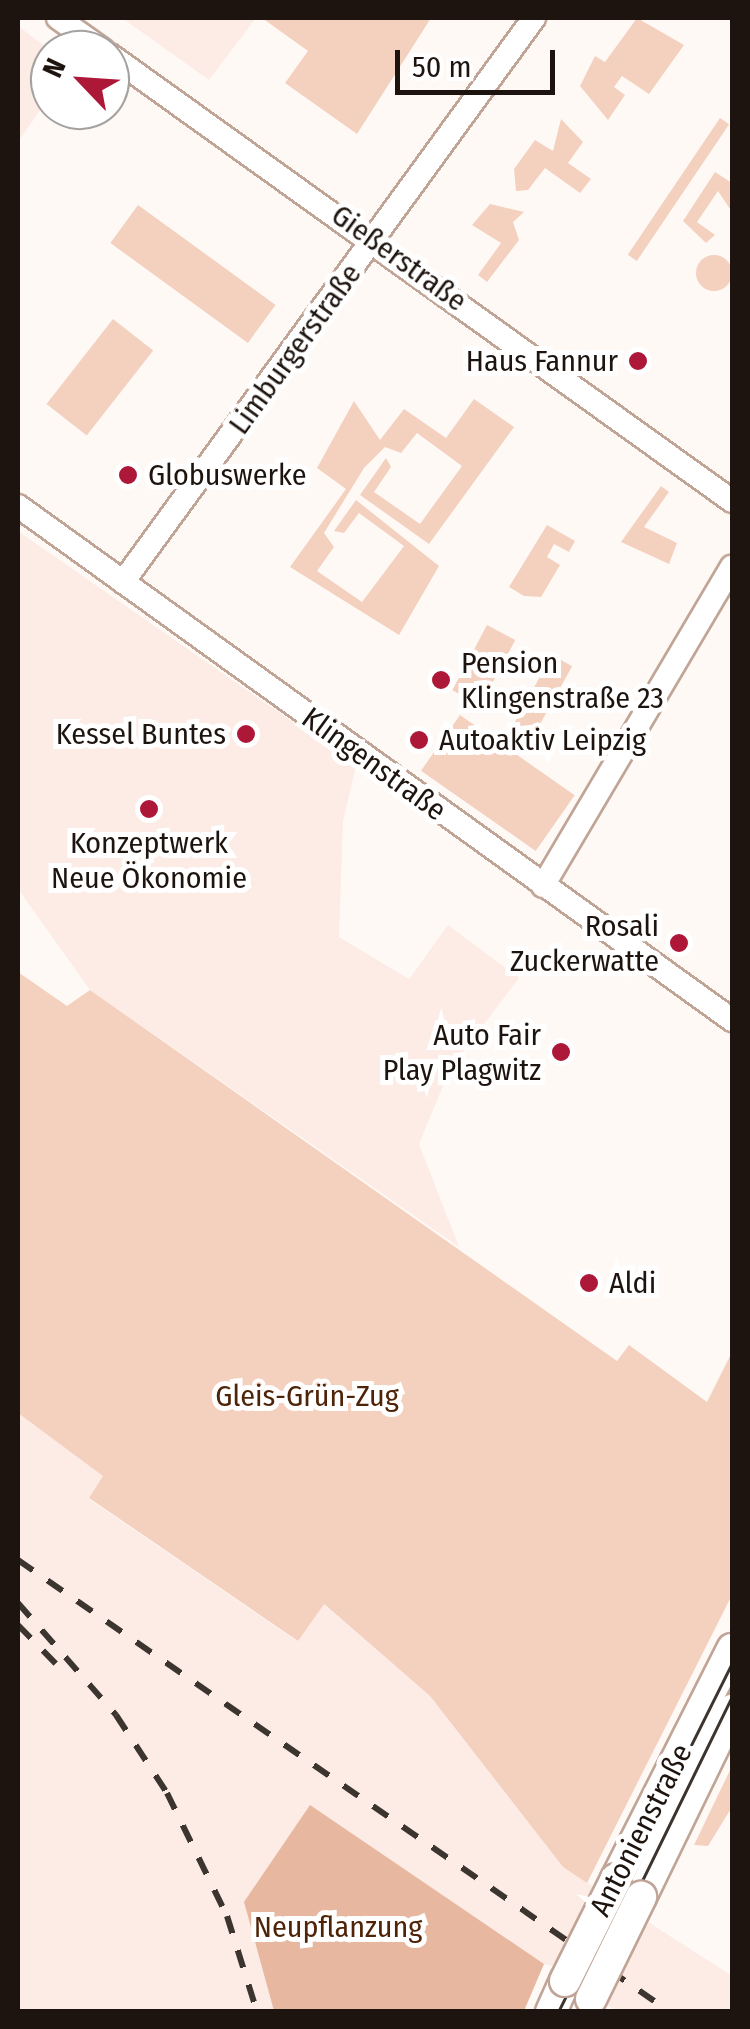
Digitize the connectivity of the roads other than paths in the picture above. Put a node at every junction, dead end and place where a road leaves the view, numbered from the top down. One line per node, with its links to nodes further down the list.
1 (534, 18): 3 (street, Limburgerstraße)
2 (130, 69): 3 (street, Gießerstraße)
3 (376, 240): 4 (street, Gießerstraße); 7 (street, Limburgerstraße)
4 (732, 501)
5 (18, 506): 7 (street, Klingenstraße)
6 (732, 567): 8 (street)
7 (123, 582): 8 (street, Klingenstraße)
8 (543, 886): 9 (street, Klingenstraße)
9 (732, 1020)
10 (732, 1649): 12 (main road, Antonienstraße, bridge)
11 (732, 1710): 12 (main road, Antonienstraße, bridge)
12 (580, 1997): 13 (main road, Antonienstraße)
13 (551, 2012)

